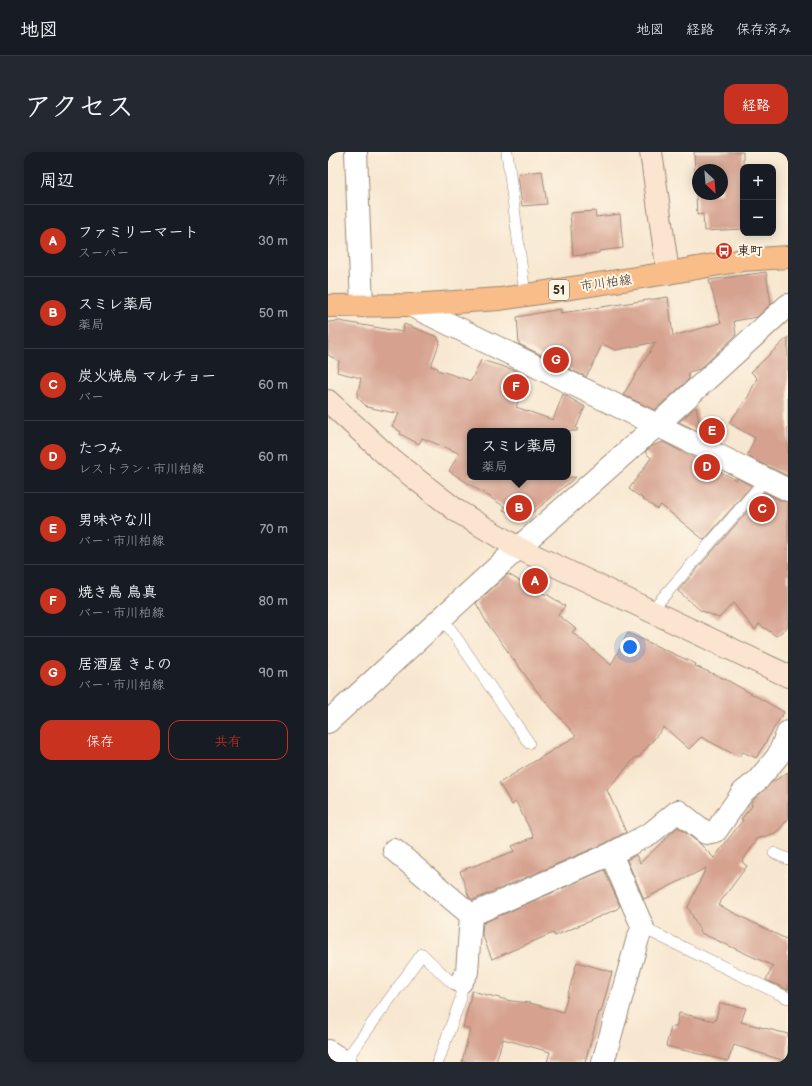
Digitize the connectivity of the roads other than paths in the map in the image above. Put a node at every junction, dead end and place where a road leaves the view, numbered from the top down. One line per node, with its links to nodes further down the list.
1 (356, 152): 10 (street)
2 (507, 152): 6 (lane)
3 (651, 152): 5 (street)
4 (788, 257): 5 (main road, 市川柏線 / 51)
5 (668, 273): 6 (main road, 市川柏線 / 51)
6 (525, 295): 7 (main road, 市川柏線 / 51)
7 (410, 305): 10 (main road, 市川柏線 / 51); 12 (street)
8 (788, 305): 12 (street)
9 (328, 306): 10 (main road, 市川柏線 / 51)
10 (362, 306)
11 (328, 401): 15 (street)
12 (657, 425): 13 (street); 15 (street)
13 (766, 479): 14 (street); 16 (lane)
14 (788, 490)
15 (518, 548): 16 (street); 17 (street)
16 (651, 611): 18 (street)
17 (442, 617): 19 (street); 21 (lane)
18 (788, 676)
19 (332, 711)
20 (788, 732): 24 (street)
21 (529, 744)
22 (394, 850): 26 (street)
23 (774, 853): 25 (lane)
24 (611, 854): 26 (street); 27 (street)
25 (788, 859)
26 (471, 915): 28 (street)
27 (644, 928): 29 (lane); 32 (street)
28 (461, 982): 30 (lane); 31 (lane)
29 (788, 998)
30 (339, 1058)
31 (438, 1062)
32 (602, 1062)

